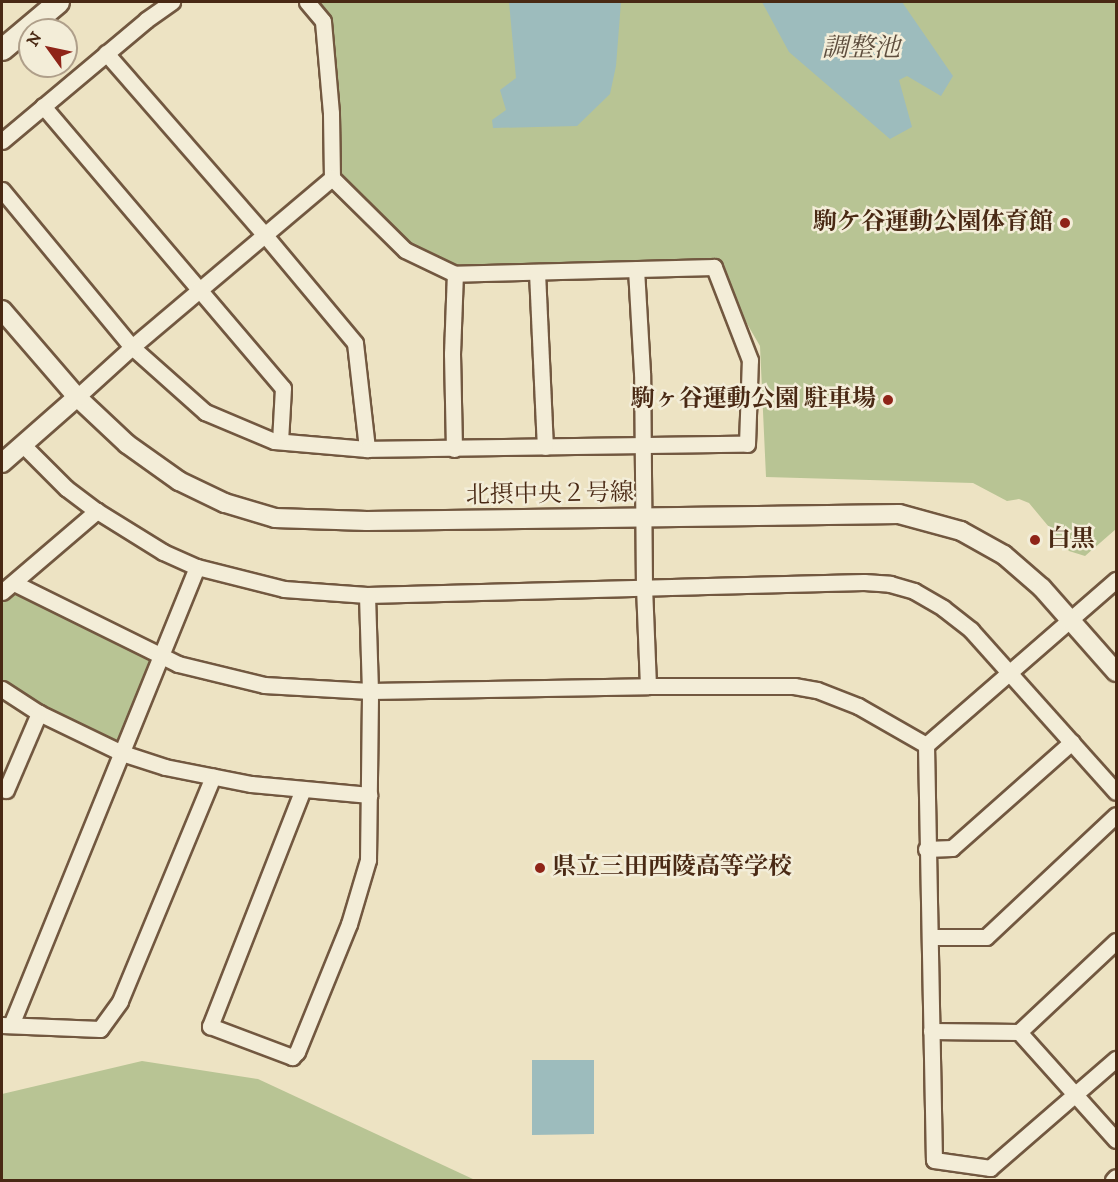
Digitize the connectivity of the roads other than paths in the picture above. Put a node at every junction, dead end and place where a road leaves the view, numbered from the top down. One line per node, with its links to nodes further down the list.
1 (58, 2): 4 (main road)
2 (172, 2): 5 (street)
3 (307, 2): 8 (street)
4 (2, 49)
5 (106, 53): 6 (street); 10 (street)
6 (43, 106): 7 (street); 14 (street)
7 (2, 141)
8 (332, 178): 10 (street); 13 (street)
9 (2, 190): 16 (street)
10 (264, 234): 14 (street); 22 (street)
11 (636, 269): 12 (street); 20 (street); 20 (street)
12 (537, 272): 13 (street); 21 (street)
13 (454, 274): 23 (street)
14 (199, 290): 16 (street); 18 (street)
15 (2, 310): 17 (street, 北摂中央２号線)
16 (132, 347): 17 (street); 18 (street)
17 (77, 397): 19 (street); 26 (street, 北摂中央２号線)
18 (280, 441): 22 (street)
19 (23, 445): 24 (street); 25 (street)
20 (644, 446): 21 (street); 26 (street)
21 (546, 447): 23 (street)
22 (367, 449): 23 (street)
23 (454, 449)
24 (2, 463)
25 (97, 511): 27 (street); 29 (street)
26 (644, 517): 30 (street); 32 (street, 北摂中央２号線)
27 (197, 567): 31 (street); 33 (street)
28 (1116, 580): 32 (street)
29 (8, 587): 33 (street)
30 (644, 587): 31 (street); 35 (street); 36 (street)
31 (367, 595): 38 (street)
32 (1071, 620): 34 (street, 北摂中央２号線); 35 (street)
33 (161, 656): 38 (street); 42 (street)
34 (1116, 672)
35 (1008, 673): 40 (street); 41 (street)
36 (648, 686): 38 (street); 41 (street)
37 (2, 689): 39 (street)
38 (370, 691): 47 (street)
39 (39, 713): 42 (street); 46 (street)
40 (1072, 742): 45 (street); 49 (street)
41 (926, 745): 49 (street)
42 (122, 753): 43 (street); 52 (street)
43 (213, 777): 44 (street); 52 (street)
44 (303, 789): 47 (street); 47 (street)
45 (1116, 792)
46 (3, 793)
47 (369, 795)
48 (1116, 815): 50 (street)
49 (926, 849): 50 (street)
50 (930, 938): 53 (street)
51 (1116, 940): 54 (street)
52 (6, 1025)
53 (930, 1031): 54 (street); 56 (street)
54 (1019, 1032): 56 (street)
55 (1116, 1059): 56 (street)
56 (1077, 1095): 57 (street)
57 (1116, 1140)
58 (1116, 1177): 59 (street)
59 (1113, 1180)

